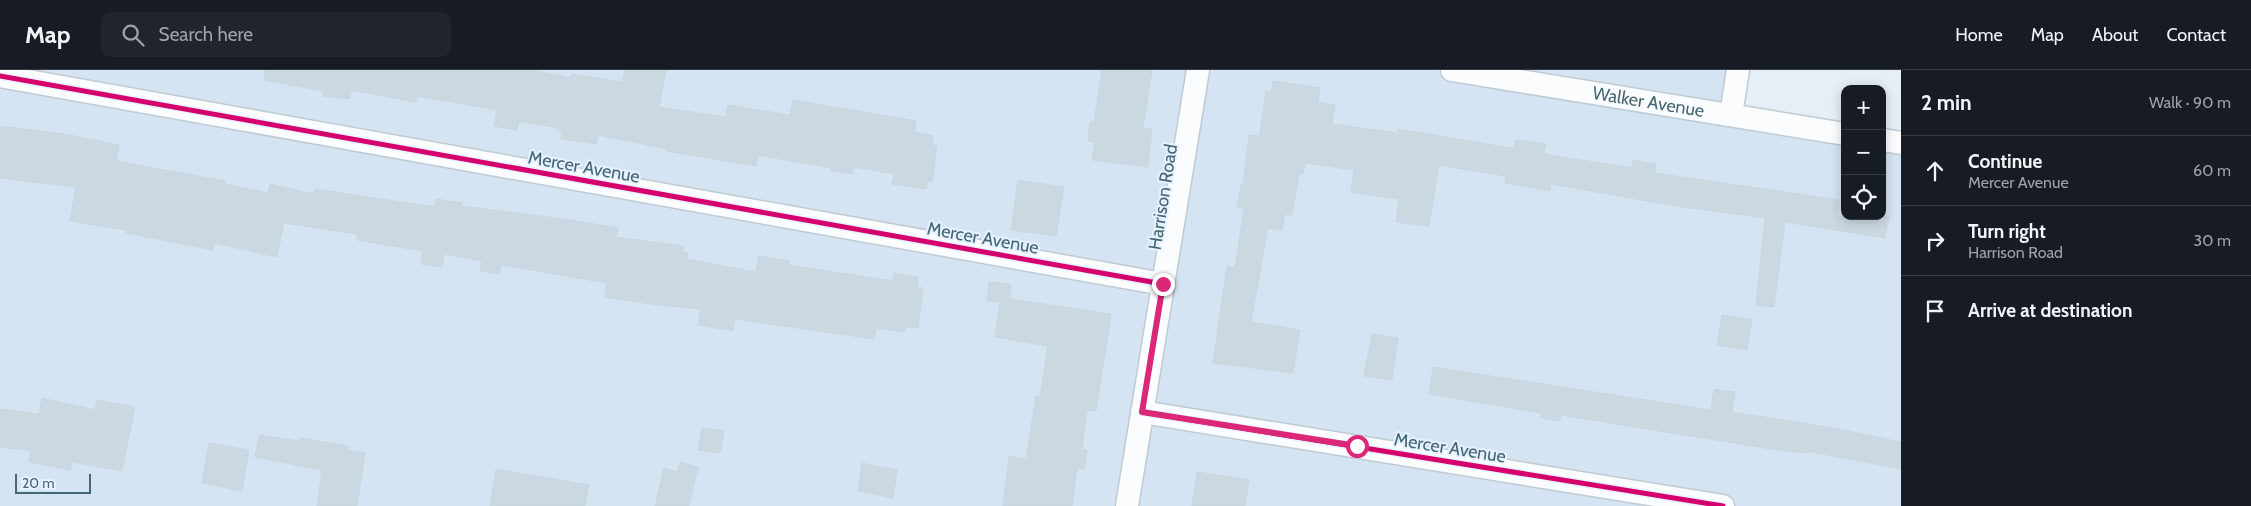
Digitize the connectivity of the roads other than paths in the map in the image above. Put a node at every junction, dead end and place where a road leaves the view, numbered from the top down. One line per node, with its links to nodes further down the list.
1 (1198, 70): 9 (street, Harrison Road)
2 (1452, 70): 5 (street, Walker Avenue)
3 (1738, 70): 5 (street)
4 (0, 76): 9 (street, Mercer Avenue)
5 (1731, 115): 6 (street, Walker Avenue)
6 (1841, 133)
7 (1886, 141): 8 (street)
8 (1901, 143)
9 (1163, 284): 10 (street, Harrison Road)
10 (1142, 412): 11 (street, Harrison Road); 12 (street, Mercer Avenue)
11 (1127, 506)
12 (1723, 506)

